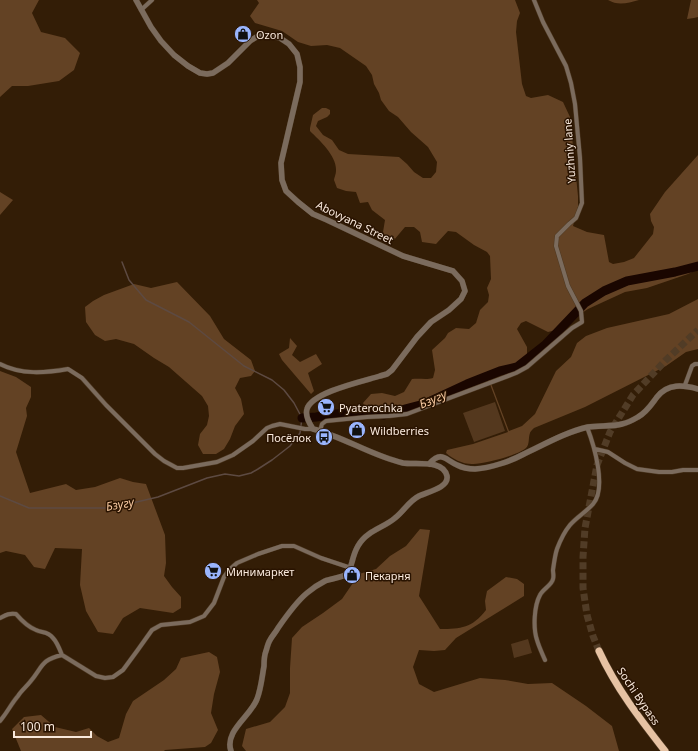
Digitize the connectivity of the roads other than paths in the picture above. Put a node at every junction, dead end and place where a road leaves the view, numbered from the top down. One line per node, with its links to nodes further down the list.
1 (136, 0): 4 (street, Abovyana Street)
2 (152, 0): 4 (street)
3 (534, 0): 11 (street, Yuzhniy lane)
4 (141, 10): 10 (street, Abovyana Street)
5 (0, 364): 10 (street)
6 (698, 364): 7 (street)
7 (685, 386): 8 (street); 9 (street)
8 (698, 389)
9 (587, 427): 12 (street); 13 (street)
10 (312, 429): 11 (street)
11 (320, 431): 13 (street)
12 (595, 449): 14 (street); 19 (street)
13 (429, 464): 15 (street)
14 (698, 470)
15 (351, 568): 18 (street); 21 (street)
16 (0, 618): 18 (street)
17 (599, 651): 22 (highway, Sochi Bypass)
18 (62, 655): 20 (street)
19 (545, 660)
20 (0, 722)
21 (230, 751)
22 (665, 751)

